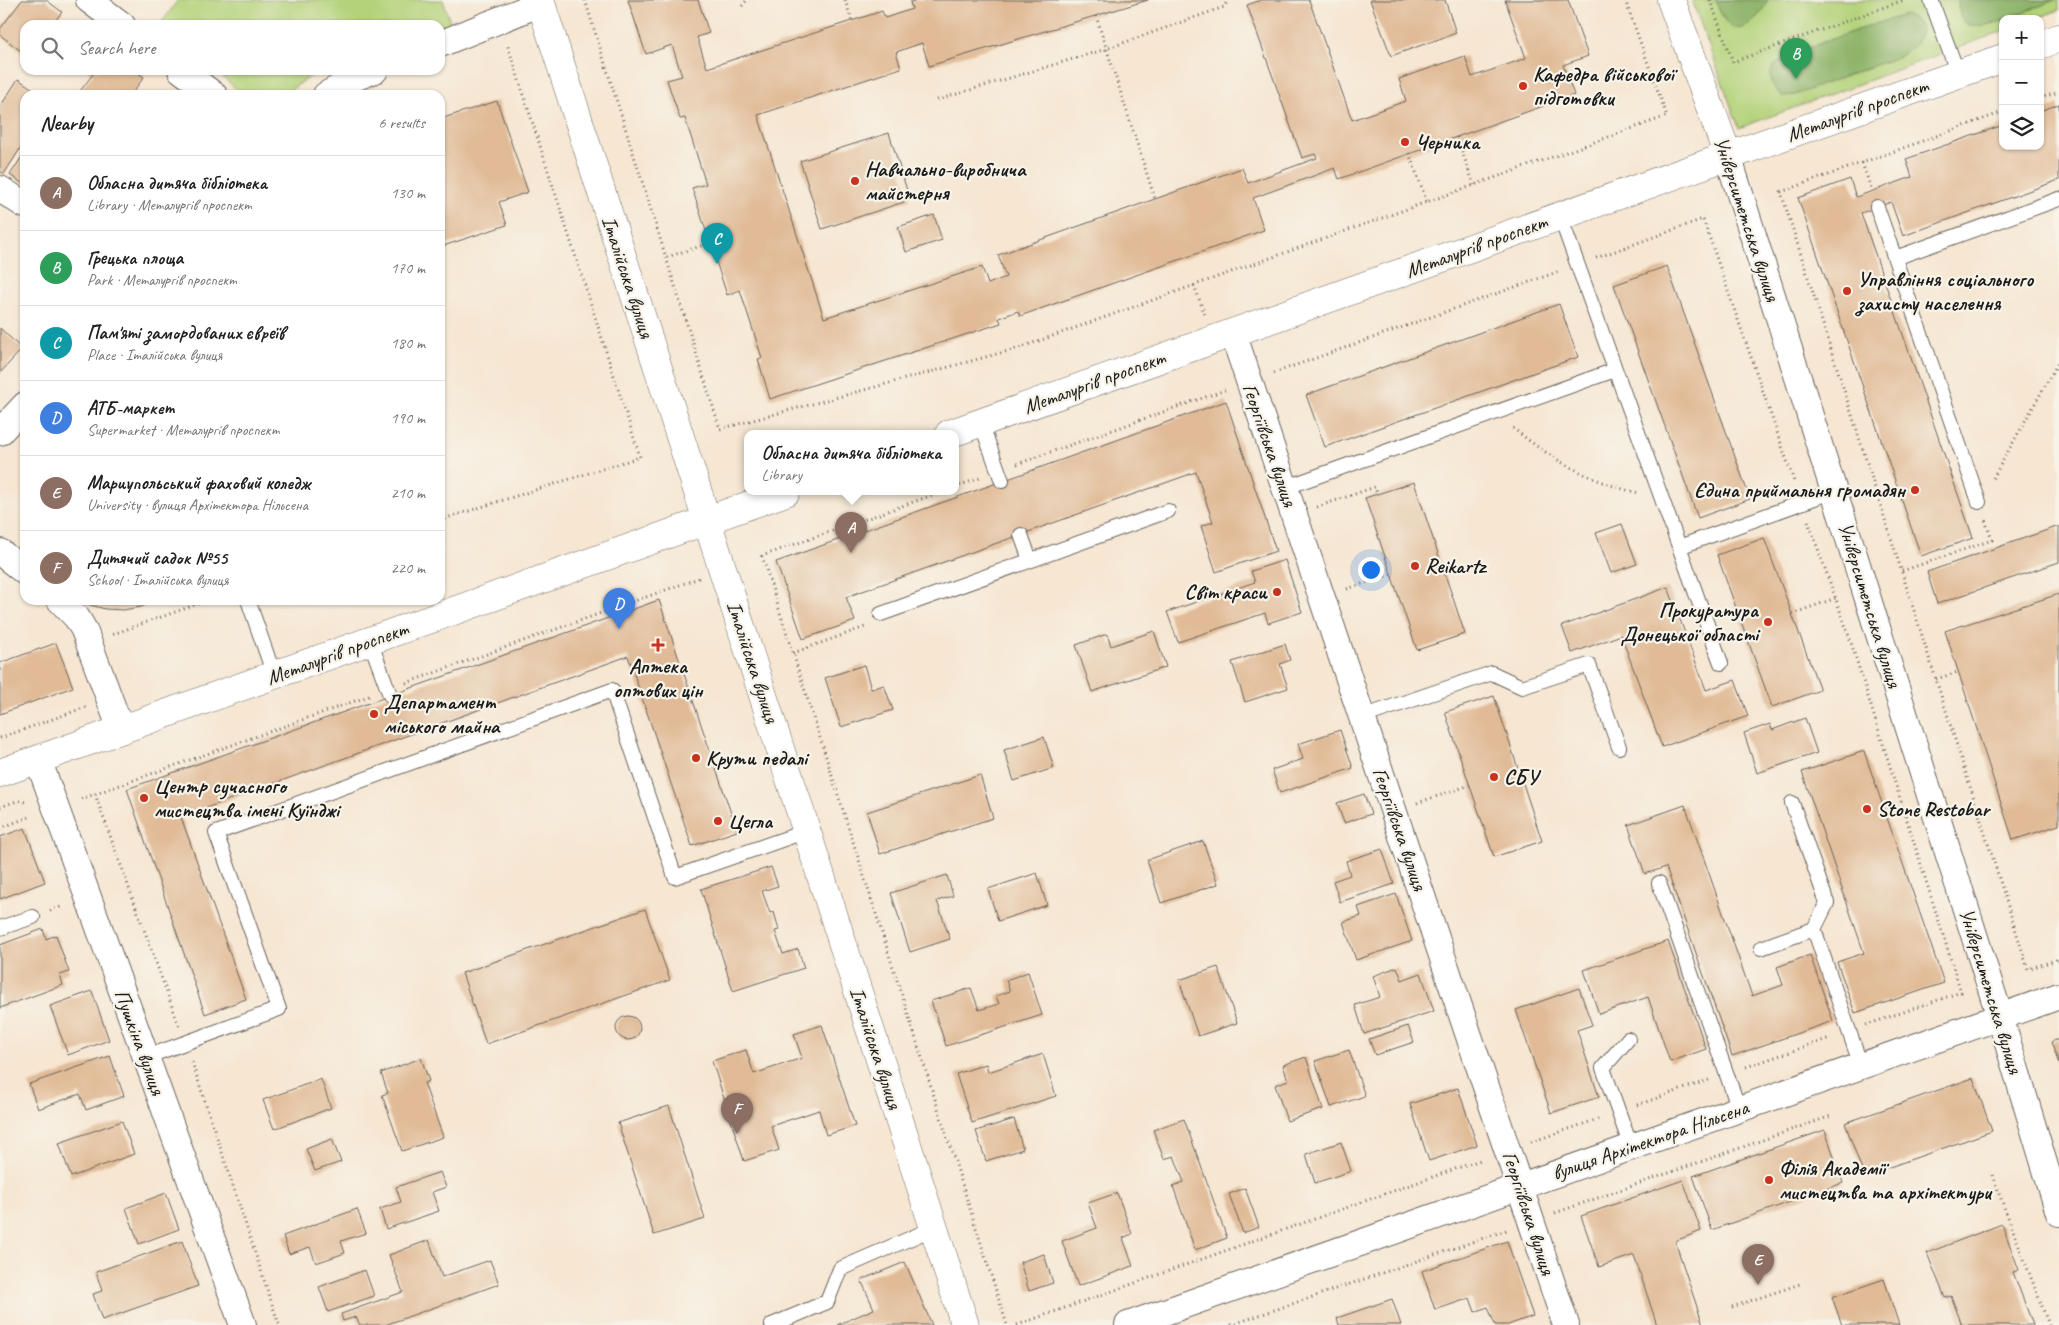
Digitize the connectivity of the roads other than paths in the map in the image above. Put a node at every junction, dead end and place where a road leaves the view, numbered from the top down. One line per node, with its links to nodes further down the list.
1 (89, 0): 5 (street)
2 (1671, 0): 15 (street, Університетська вулиця)
3 (1931, 0): 10 (lane)
4 (541, 2): 7 (street); 34 (street, Італійська вулиця)
5 (119, 14)
6 (2059, 38): 8 (street)
7 (445, 42)
8 (2044, 44)
9 (1999, 59): 10 (street, Металургів проспект)
10 (1958, 74): 15 (street, Металургів проспект)
11 (188, 75): 13 (street)
12 (363, 75): 14 (street)
13 (207, 90)
14 (335, 90)
15 (1728, 156): 20 (street, Металургів проспект); 30 (street, Університетська вулиця)
16 (0, 189): 18 (street)
17 (2059, 199): 21 (lane)
18 (20, 202)
19 (1877, 207): 21 (lane)
20 (1560, 216): 22 (street, Металургів проспект); 23 (lane)
21 (1895, 258): 32 (lane)
22 (1232, 333): 25 (street, Металургів проспект); 29 (street, Георгіївська вулиця)
23 (1616, 370): 29 (lane); 36 (lane)
24 (20, 410): 27 (street)
25 (981, 423): 26 (street, Металургів проспект); 28 (lane)
26 (959, 431)
27 (0, 432)
28 (1000, 476)
29 (1284, 488): 47 (street, Георгіївська вулиця)
30 (1834, 491): 36 (lane); 60 (street, Університетська вулиця)
31 (778, 495): 34 (street, Металургів проспект)
32 (1979, 502)
33 (1168, 511): 38 (lane)
34 (707, 520): 43 (street, Металургів проспект); 53 (street, Італійська вулиця)
35 (1021, 534): 38 (lane)
36 (1679, 547): 44 (lane)
37 (0, 552): 39 (street)
38 (1030, 560): 42 (lane)
39 (20, 568)
40 (65, 605): 48 (street)
41 (250, 605): 45 (lane)
42 (881, 614)
43 (370, 641): 45 (street, Металургів проспект); 46 (lane)
44 (1720, 663)
45 (274, 675): 48 (street, Металургів проспект)
46 (389, 692)
47 (1362, 717): 49 (lane); 66 (street, Георгіївська вулиця)
48 (121, 730): 50 (street, Металургів проспект)
49 (1619, 747)
50 (38, 759): 51 (street, Металургів проспект); 62 (street, Пушкіна вулиця)
51 (0, 773)
52 (1792, 803): 57 (lane)
53 (806, 831): 62 (lane); 68 (street, Італійська вулиця)
54 (1659, 883): 64 (lane)
55 (33, 917): 56 (lane)
56 (0, 928)
57 (1814, 930): 58 (lane); 63 (lane)
58 (1761, 948)
59 (2059, 996): 60 (street, вулиця Архітектора Нільсена)
60 (2000, 1017): 63 (street, вулиця Архітектора Нільсена); 67 (street, Університетська вулиця)
61 (1628, 1039): 65 (lane)
62 (146, 1057): 69 (street, Пушкіна вулиця)
63 (1861, 1066): 64 (street, вулиця Архітектора Нільсена)
64 (1739, 1109): 65 (street, вулиця Архітектора Нільсена)
65 (1631, 1147): 66 (street, вулиця Архітектора Нільсена)
66 (1520, 1186): 72 (street, вулиця Архітектора Нільсена); 73 (street, Георгіївська вулиця)
67 (2059, 1213)
68 (934, 1228): 70 (lane); 71 (street, Італійська вулиця)
69 (242, 1325)
70 (772, 1325)
71 (965, 1325)
72 (1128, 1325)
73 (1566, 1325)

